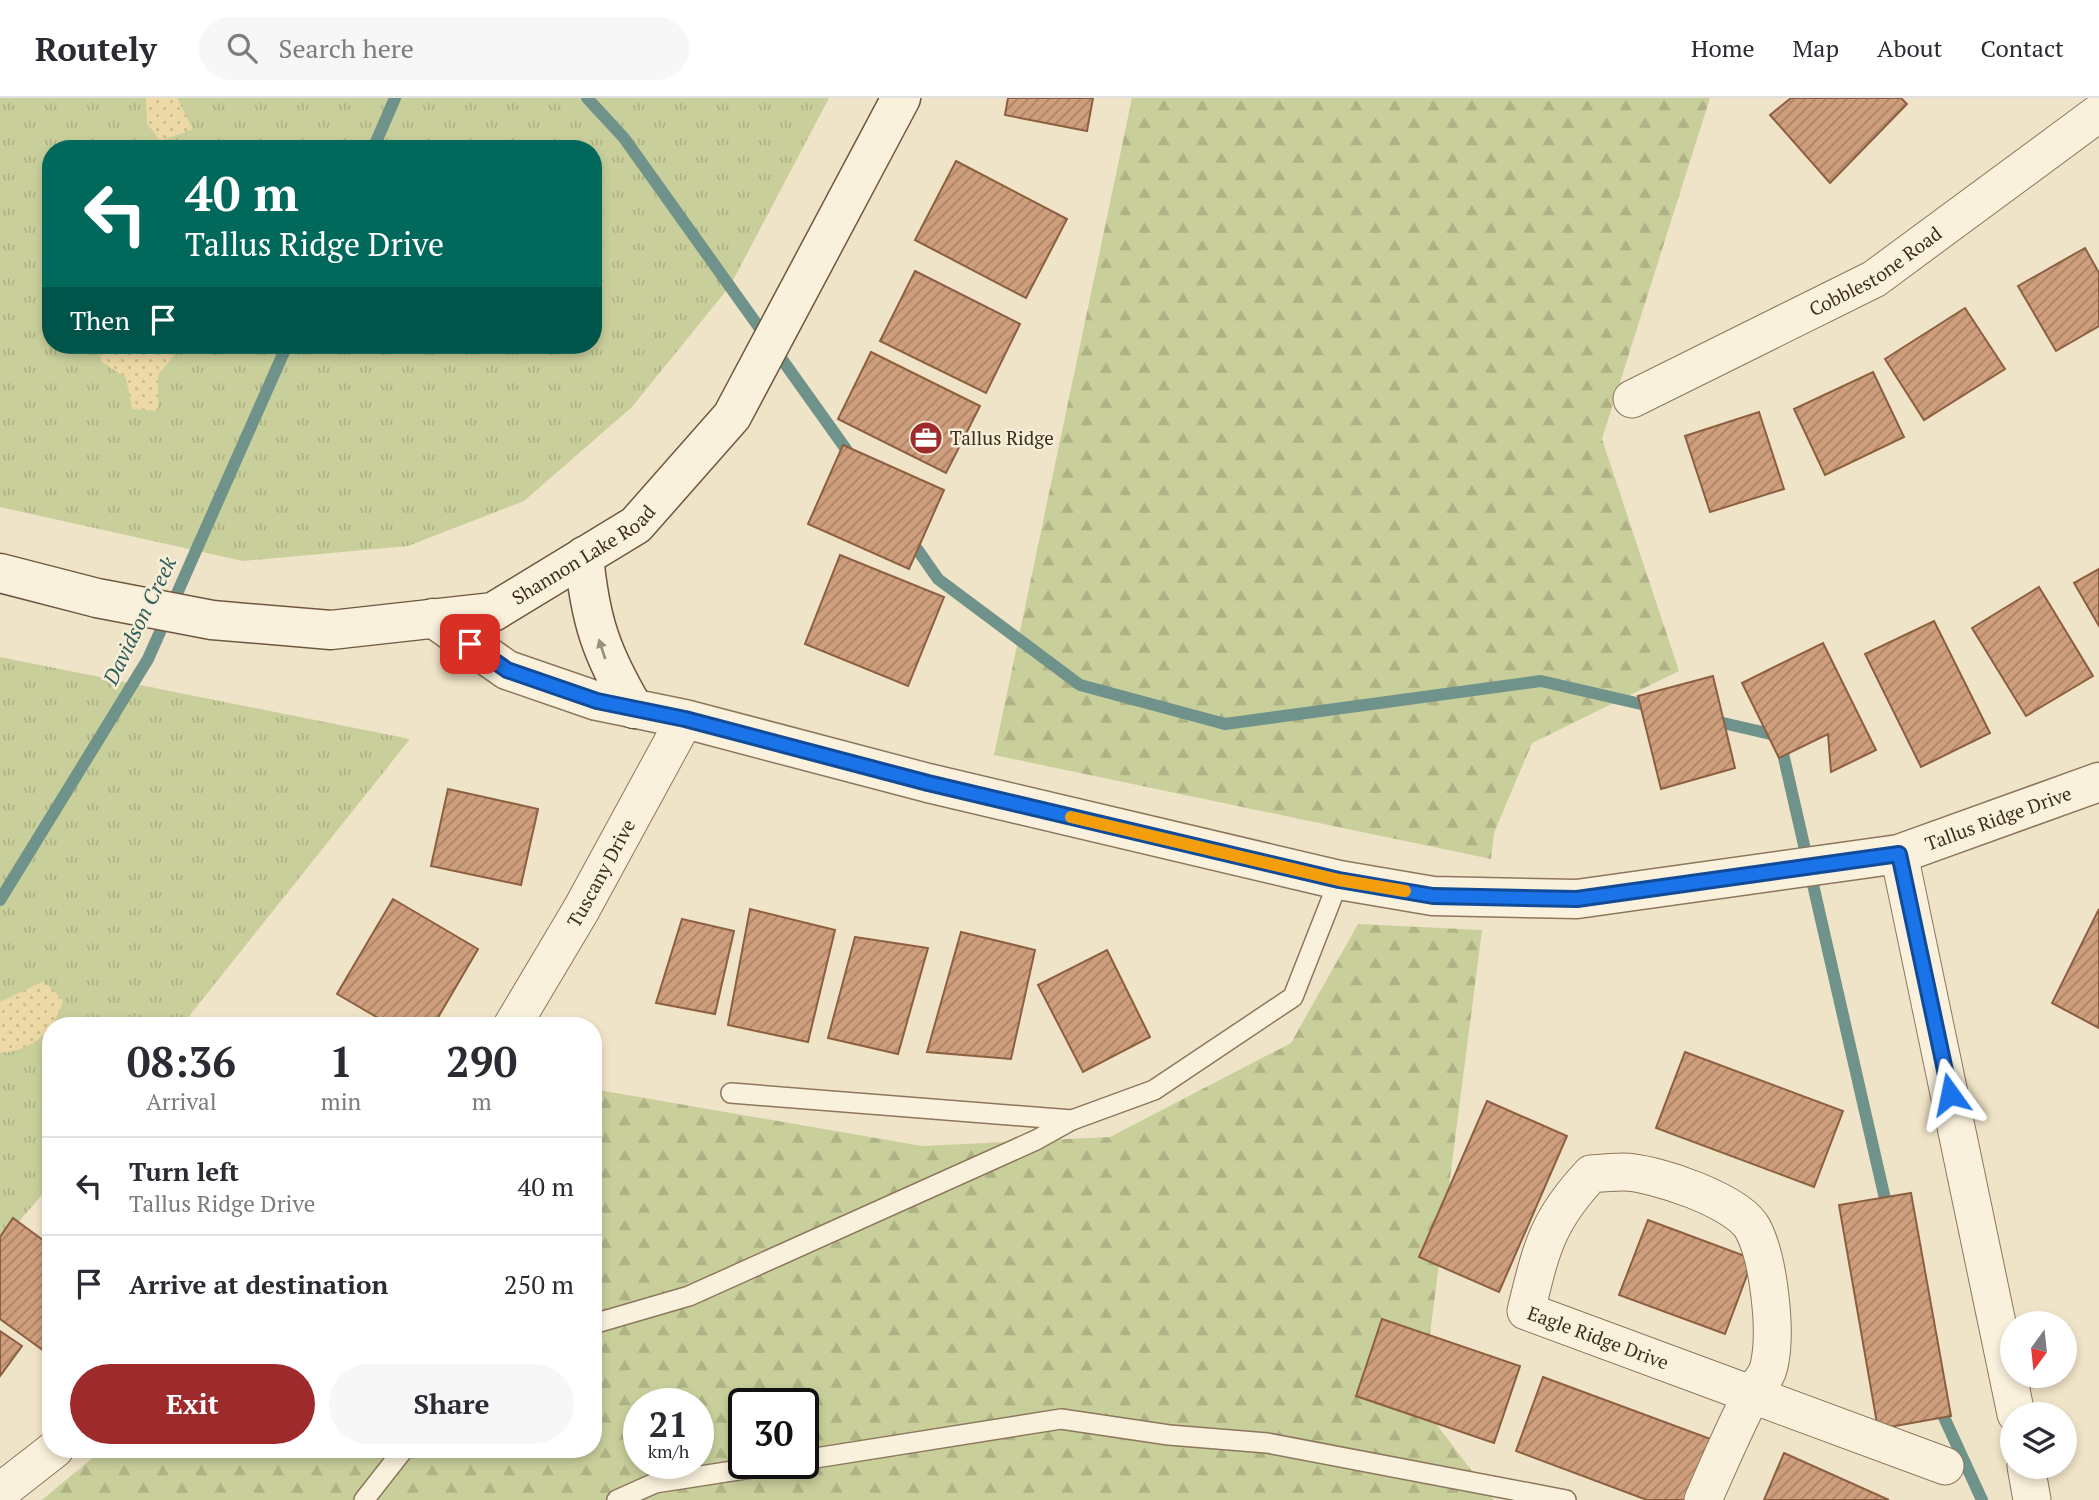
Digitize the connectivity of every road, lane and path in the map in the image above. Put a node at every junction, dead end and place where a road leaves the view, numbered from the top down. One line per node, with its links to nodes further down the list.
1 (901, 98): 4 (street, Shannon Lake Road)
2 (2099, 113): 3 (street, Cobblestone Road)
3 (1632, 400)
4 (584, 556): 6 (street, Shannon Lake Road); 7 (street, one-way to 4)
5 (0, 573): 6 (street, Shannon Lake Road)
6 (433, 618): 7 (street, Tallus Ridge Drive)
7 (634, 709): 8 (street, Tallus Ridge Drive)
8 (685, 719): 11 (street, Tallus Ridge Drive); 12 (street, Tuscany Drive)
9 (2099, 782): 10 (street, Tallus Ridge Drive)
10 (1899, 854): 11 (street, Tallus Ridge Drive); 17 (street)
11 (1339, 880): 14 (lane)
12 (517, 1017)
13 (731, 1093): 14 (lane)
14 (1072, 1120): 15 (lane)
15 (602, 1321)
16 (1751, 1394): 16 (street, Eagle Ridge Drive); 21 (street, Eagle Ridge Drive); 28 (street, Eagle Ridge Drive)
17 (2013, 1402)
18 (819, 1457): 27 (lane)
19 (43, 1458): 24 (street)
20 (397, 1458): 25 (lane)
21 (1945, 1466)
22 (728, 1472): 26 (lane)
23 (2028, 1479): 29 (street)
24 (0, 1492)
25 (364, 1500)
26 (617, 1500)
27 (1566, 1500)
28 (1703, 1500)
29 (2032, 1500)

